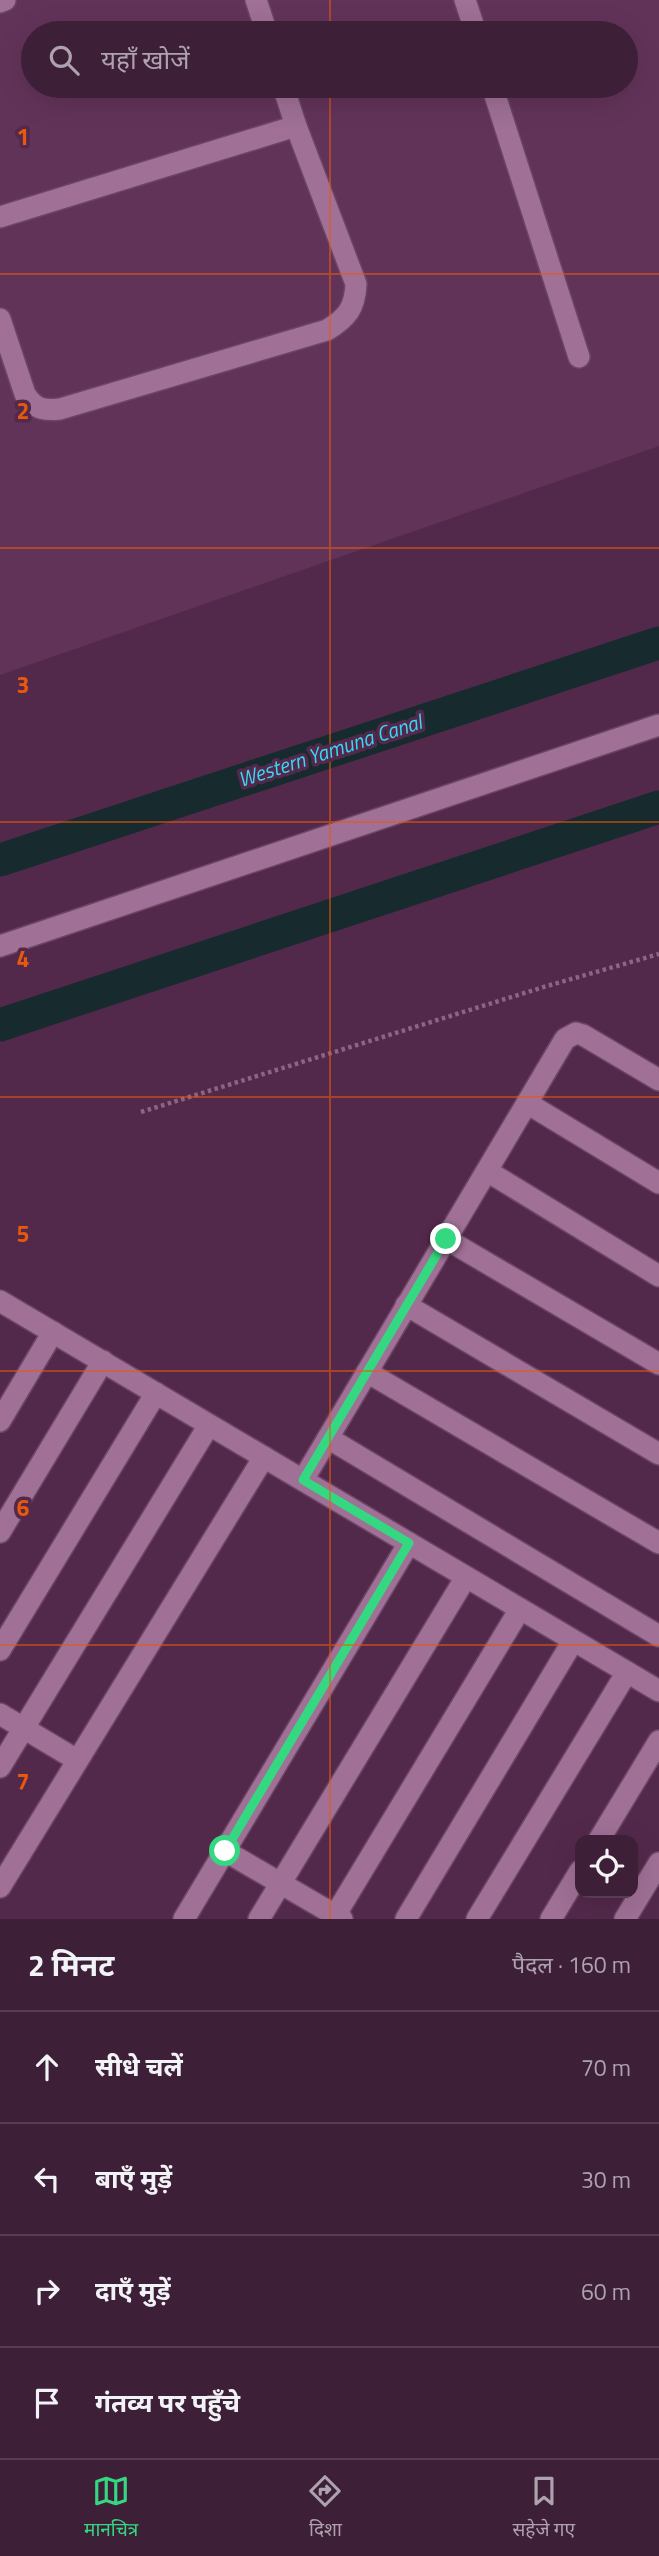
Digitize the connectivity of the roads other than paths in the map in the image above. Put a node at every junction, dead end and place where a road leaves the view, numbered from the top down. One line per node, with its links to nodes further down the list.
1 (5, 0): 4 (street)
2 (256, 0): 5 (street)
3 (465, 0): 6 (street)
4 (0, 2)
5 (263, 21)
6 (471, 21)
7 (287, 98): 9 (street)
8 (496, 98): 12 (street)
9 (296, 126): 10 (street); 11 (street)
10 (0, 217)
11 (0, 319)
12 (579, 357)
13 (659, 725): 14 (street)
14 (0, 946)
15 (659, 1080): 16 (street)
16 (527, 1103): 17 (street); 18 (street)
17 (487, 1171): 19 (street); 20 (street)
18 (659, 1183)
19 (446, 1239): 22 (street); 25 (street)
20 (659, 1276)
21 (0, 1301): 23 (street)
22 (407, 1306): 26 (street); 31 (street)
23 (53, 1332): 24 (street); 28 (street)
24 (103, 1362): 27 (street); 34 (street)
25 (659, 1364)
26 (367, 1373): 30 (street); 36 (street)
27 (156, 1393): 29 (street); 41 (street)
28 (0, 1421)
29 (209, 1425): 32 (street); 45 (street)
30 (328, 1438): 33 (street); 39 (street)
31 (659, 1454)
32 (264, 1457): 33 (street); 47 (street)
33 (303, 1480): 35 (street)
34 (0, 1532)
35 (409, 1543): 37 (street); 50 (street)
36 (659, 1544)
37 (466, 1577): 38 (street); 53 (street)
38 (520, 1609): 40 (street); 55 (street)
39 (659, 1636)
40 (573, 1641): 42 (street); 58 (street)
41 (0, 1650)
42 (627, 1672): 43 (street); 59 (street)
43 (659, 1691)
44 (0, 1714): 45 (street)
45 (24, 1728): 47 (street); 48 (street)
46 (659, 1741): 49 (street)
47 (78, 1760): 54 (street)
48 (0, 1767)
49 (602, 1835)
50 (225, 1851): 53 (street); 56 (street)
51 (659, 1863): 61 (street)
52 (575, 1879): 60 (street)
53 (281, 1883): 55 (street); 57 (street)
54 (0, 1887)
55 (337, 1918)
56 (184, 1919)
57 (259, 1919)
58 (406, 1919)
59 (477, 1919)
60 (551, 1919)
61 (625, 1919)

